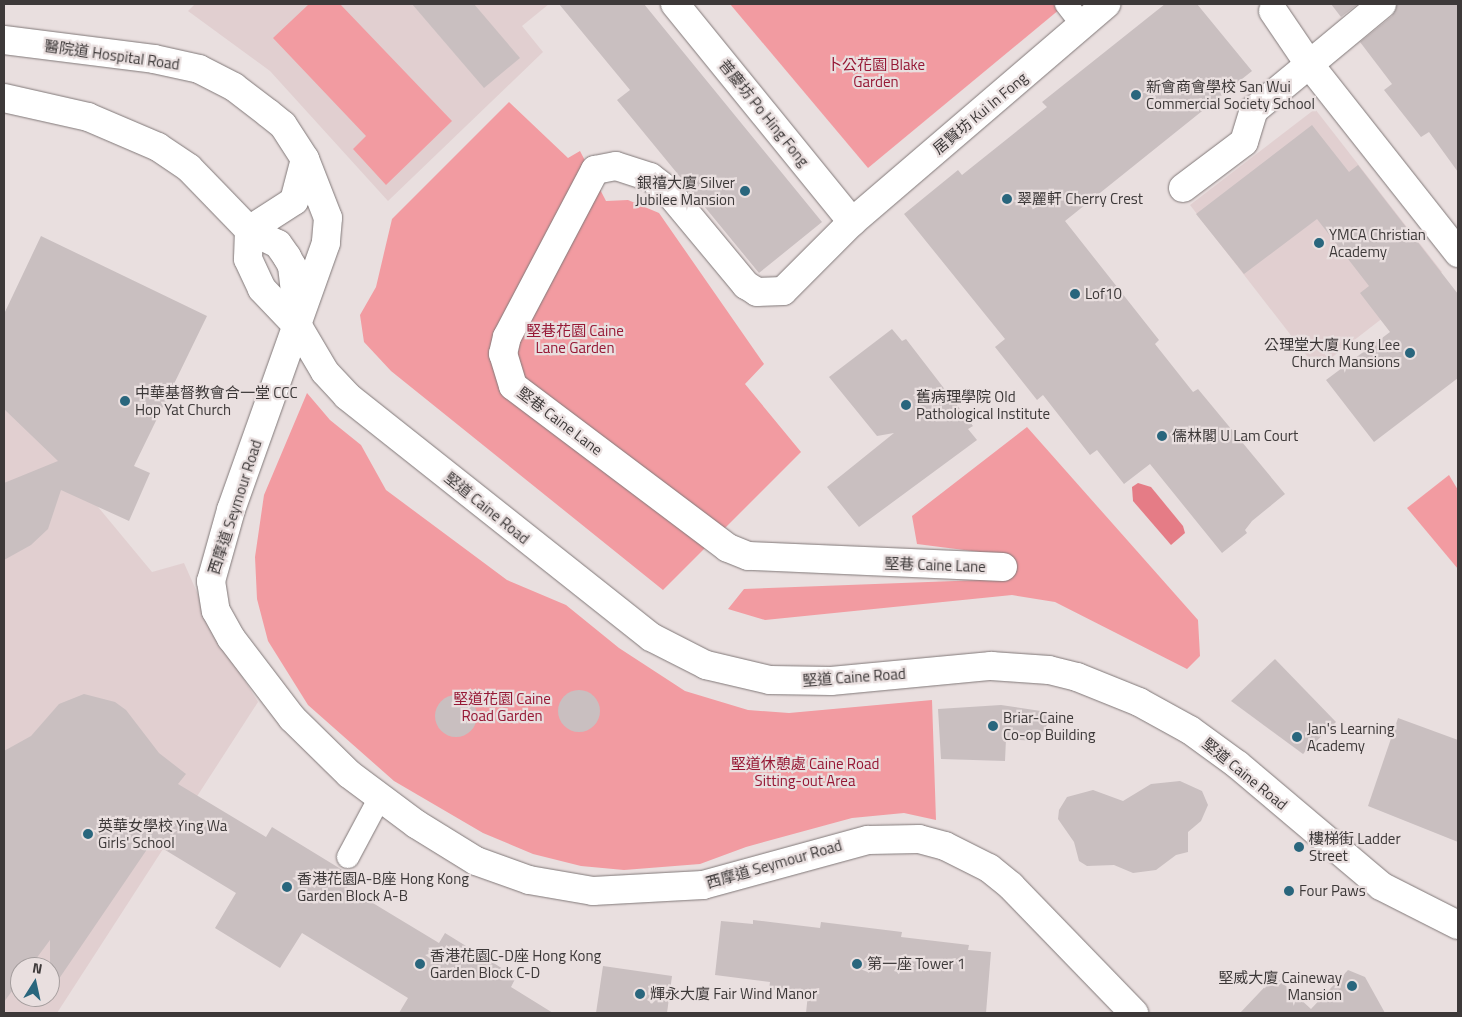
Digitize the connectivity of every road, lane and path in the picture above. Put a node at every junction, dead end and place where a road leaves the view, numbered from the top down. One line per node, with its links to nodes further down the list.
1 (675, 4): 12 (street, 普慶坊 Po Hing Fong)
2 (1066, 4): 6 (lane)
3 (1106, 4): 6 (street, 居賢坊 Kui In Fong)
4 (1382, 4): 8 (street)
5 (1273, 10): 8 (street)
6 (1083, 26): 12 (street, 居賢坊 Kui In Fong)
7 (4, 40): 10 (street, 醫院道 Hospital Road)
8 (1309, 64): 11 (street); 14 (street)
9 (4, 98): 13 (street)
10 (305, 159): 13 (street); 15 (street, 醫院道 Hospital Road)
11 (1183, 188)
12 (852, 222): 16 (street, 堅巷 Caine Lane)
13 (249, 230): 15 (street); 15 (street)
14 (1458, 253)
15 (299, 328): 17 (street, 西摩道 Seymour Road); 19 (street, 堅道 Caine Road)
16 (1003, 567)
17 (379, 799): 18 (lane); 20 (street, 西摩道 Seymour Road)
18 (348, 857)
19 (1458, 925)
20 (1134, 1013)

